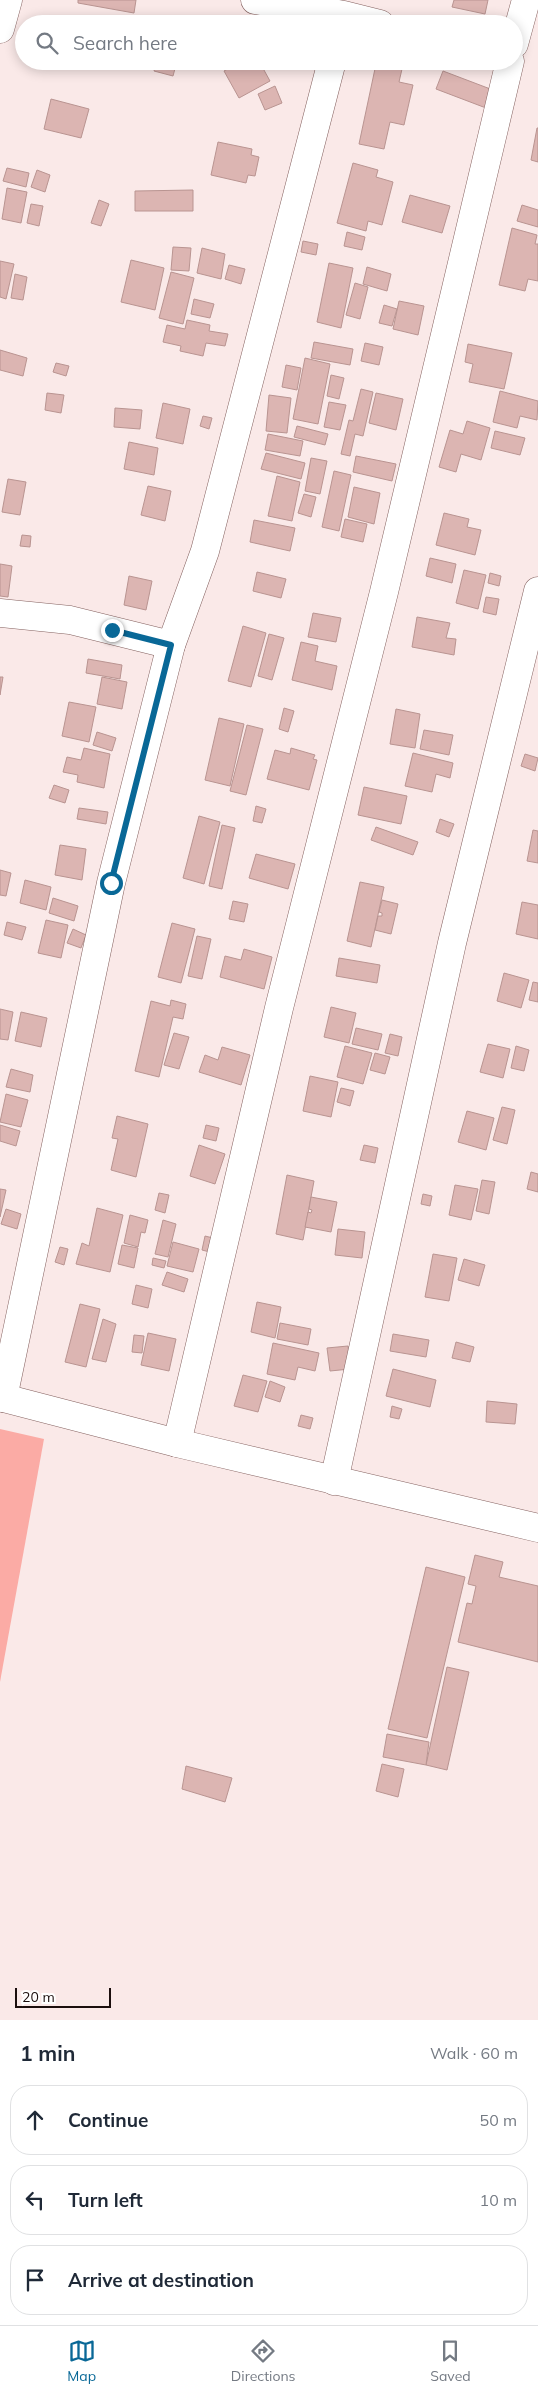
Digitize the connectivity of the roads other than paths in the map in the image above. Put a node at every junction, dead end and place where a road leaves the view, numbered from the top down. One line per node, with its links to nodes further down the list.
1 (8, 0): 5 (street)
2 (255, 0): 4 (street)
3 (526, 0): 6 (street)
4 (344, 13)
5 (0, 28)
6 (523, 34)
7 (330, 70): 11 (street)
8 (508, 70): 13 (street)
9 (538, 591): 14 (street)
10 (0, 613): 11 (street)
11 (171, 645): 12 (street)
12 (2, 1397): 13 (street)
13 (177, 1443): 14 (street)
14 (334, 1481): 15 (street)
15 (538, 1528)

